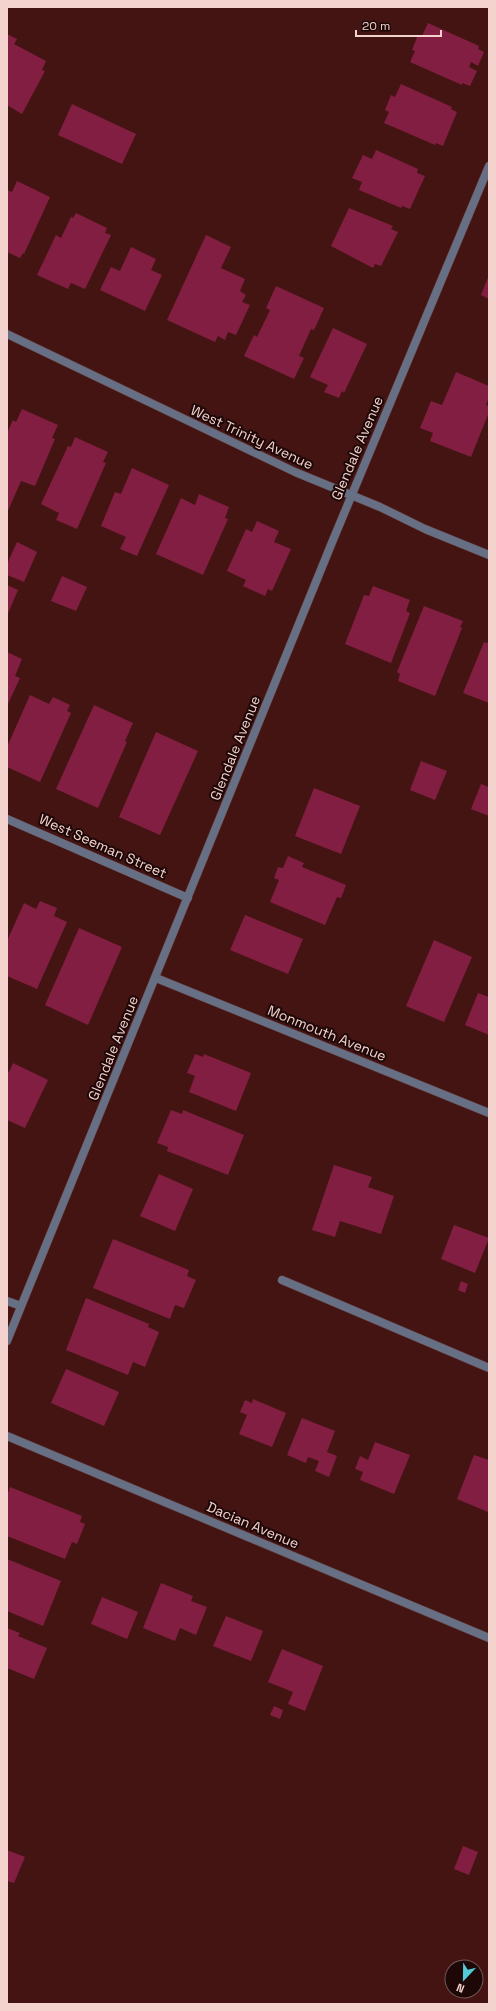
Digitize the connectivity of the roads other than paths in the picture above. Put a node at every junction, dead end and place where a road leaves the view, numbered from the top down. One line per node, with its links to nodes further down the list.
1 (489, 166): 3 (street, Glendale Avenue)
2 (7, 334): 3 (street, West Trinity Avenue)
3 (352, 495): 4 (street, West Trinity Avenue); 6 (street, Glendale Avenue)
4 (489, 555)
5 (7, 819): 6 (street, West Seeman Street)
6 (188, 898): 7 (street, Glendale Avenue)
7 (156, 978): 8 (street, Monmouth Avenue); 11 (street, Glendale Avenue)
8 (489, 1112)
9 (282, 1280): 13 (street)
10 (7, 1301): 11 (street)
11 (21, 1306): 12 (street, Glendale Avenue)
12 (7, 1341)
13 (489, 1368)
14 (7, 1436): 15 (street, Dacian Avenue)
15 (489, 1638)

